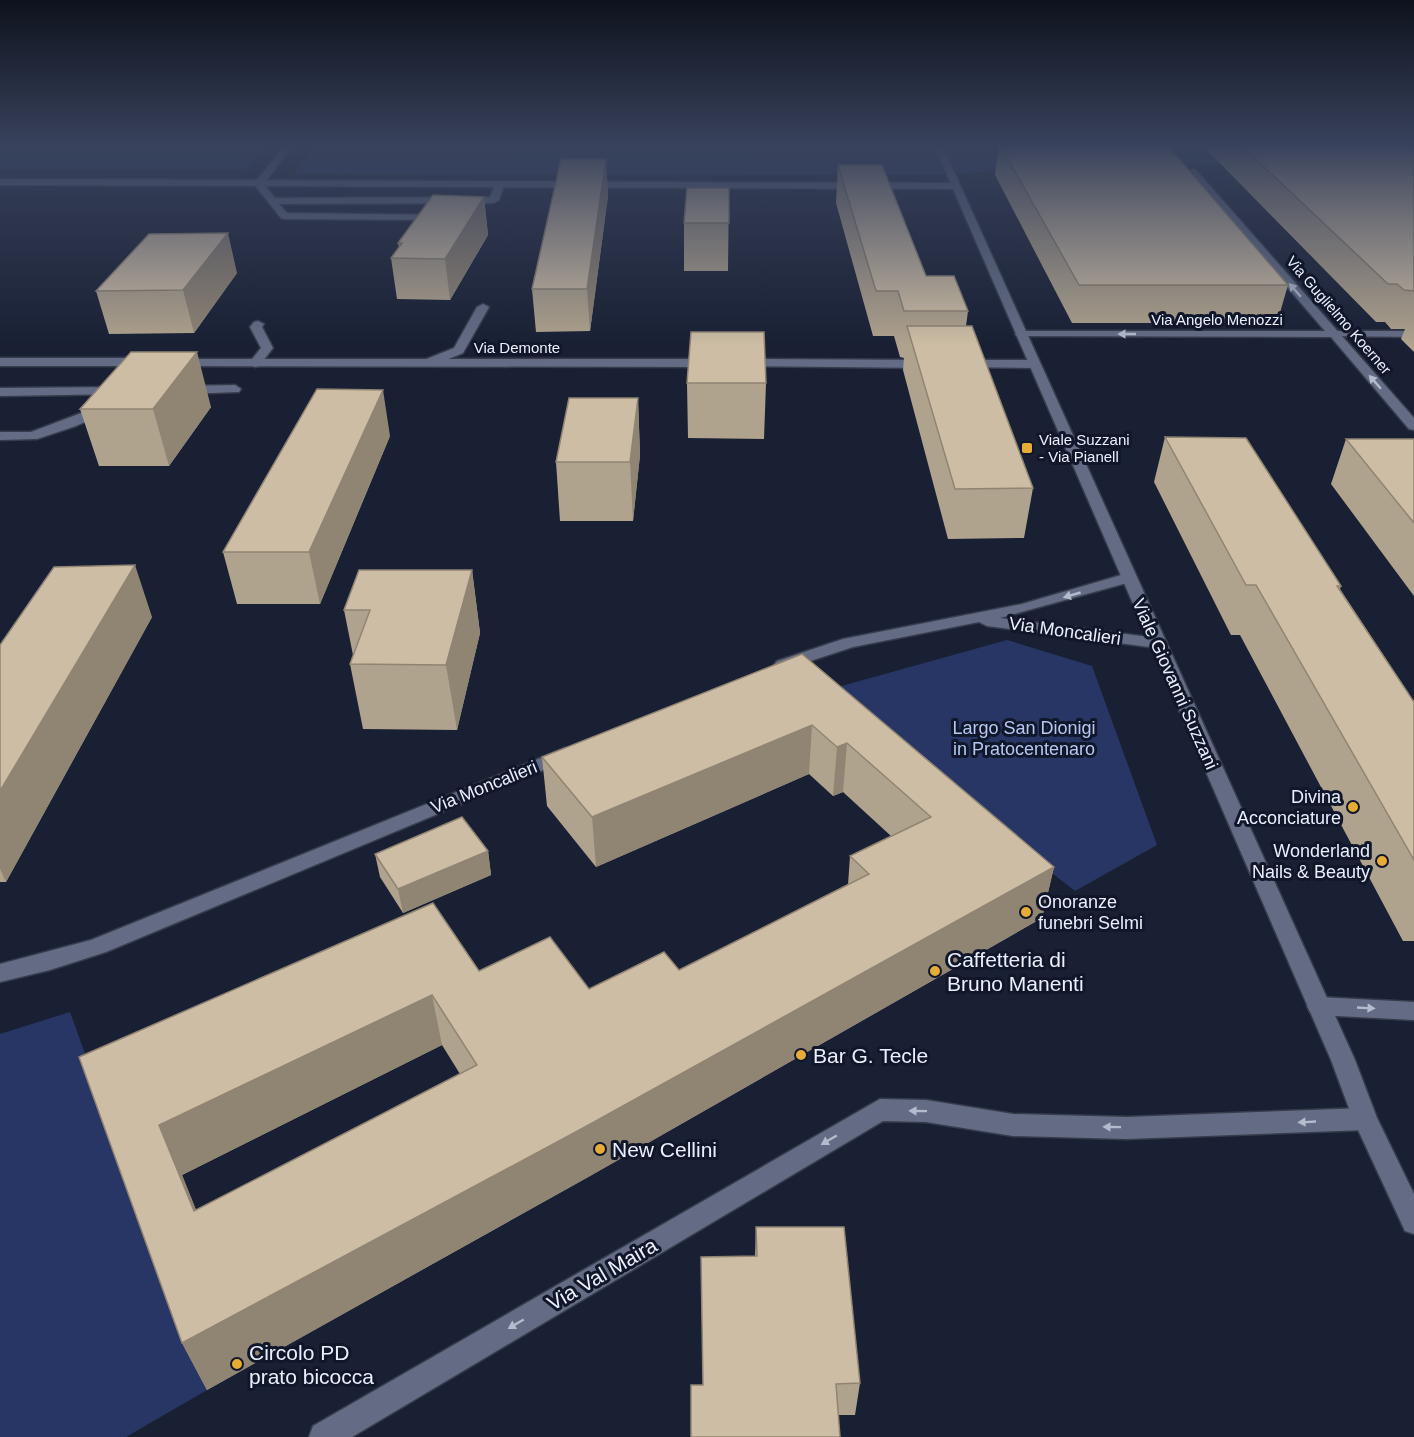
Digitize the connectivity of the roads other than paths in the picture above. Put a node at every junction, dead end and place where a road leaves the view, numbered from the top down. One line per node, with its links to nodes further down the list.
1 (281, 212): 4 (street)
2 (967, 212): 7 (street, Viale Giovanni Suzzani)
3 (1228, 212): 8 (street, Via Guglielmo Koerner, one-way to 3)
4 (452, 217)
5 (483, 307): 12 (street)
6 (258, 324): 11 (street)
7 (1021, 334): 8 (street, Via Angelo Menozzi, one-way to 7); 13 (street, Viale Giovanni Suzzani)
8 (1333, 334): 9 (street, Via Angelo Menozzi); 17 (street, Via Guglielmo Koerner, one-way to 8)
9 (1414, 334)
10 (0, 362): 11 (street, Via Demonte)
11 (255, 363): 12 (street, Via Demonte)
12 (428, 363): 13 (street, Via Demonte)
13 (1034, 364): 19 (street, Viale Giovanni Suzzani)
14 (236, 389): 15 (street)
15 (165, 390)
16 (0, 392): 18 (street)
17 (1414, 426)
18 (0, 436)
19 (1128, 578): 20 (street, Via Moncalieri, one-way to 20); 21 (street, Viale Giovanni Suzzani)
20 (973, 619): 21 (street, Via Moncalieri); 22 (street, Via Moncalieri)
21 (1157, 644): 25 (street, Viale Giovanni Suzzani)
22 (771, 669)
23 (584, 746): 24 (street, Via Moncalieri)
24 (0, 973)
25 (1318, 1006): 26 (street, one-way to 26); 27 (street, Viale Giovanni Suzzani)
26 (1414, 1011)
27 (1365, 1119): 28 (street, Viale Giovanni Suzzani); 29 (street, Via Val Maira, one-way to 29)
28 (1414, 1222)
29 (324, 1437)

